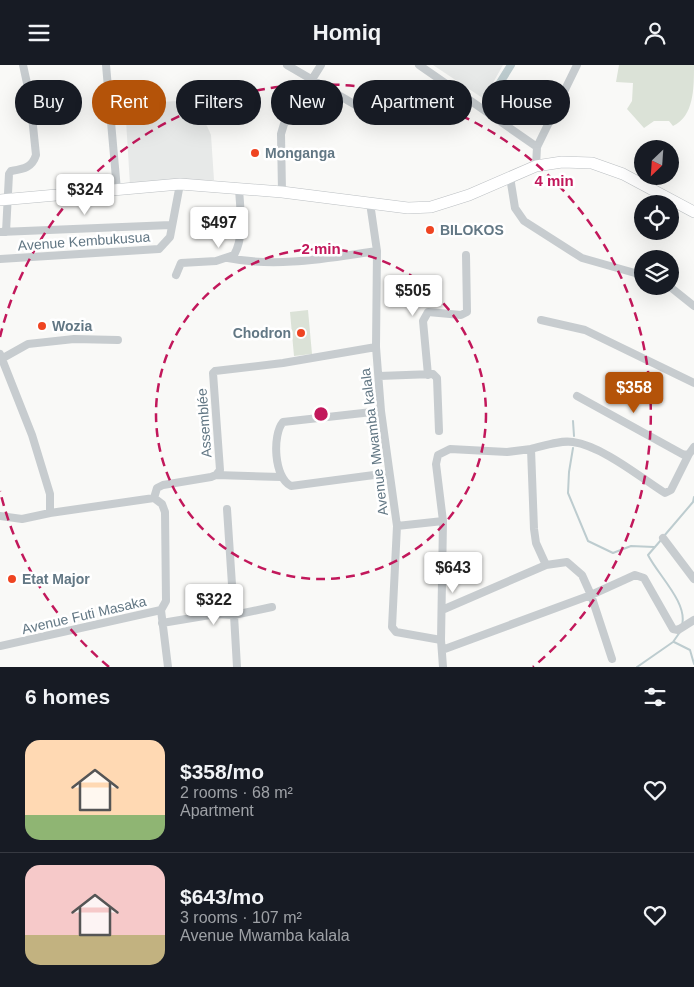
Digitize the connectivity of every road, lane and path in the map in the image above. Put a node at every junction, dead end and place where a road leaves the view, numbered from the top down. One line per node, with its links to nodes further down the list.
1 (23, 65): 16 (street)
2 (106, 65): 14 (street)
3 (287, 65): 7 (street)
4 (321, 65): 7 (street)
5 (419, 65): 9 (street)
6 (578, 65): 9 (street)
7 (312, 80)
8 (284, 125): 15 (street)
9 (537, 147): 10 (street)
10 (536, 166): 11 (highway); 18 (highway)
11 (510, 177): 17 (highway); 25 (street)
12 (180, 184): 13 (highway); 14 (highway); 19 (street, Avenue Kembukusua)
13 (239, 188): 15 (highway); 23 (street)
14 (117, 190): 16 (highway)
15 (282, 192): 17 (highway)
16 (3, 200): 20 (street)
17 (370, 203): 21 (street, Avenue Mwamba kalala)
18 (694, 212)
19 (171, 225): 20 (street); 24 (street, Avenue Kembukusua)
20 (3, 232)
21 (377, 251): 23 (street); 31 (street, Avenue Mwamba kalala)
22 (466, 255): 33 (street)
23 (228, 258): 26 (street)
24 (0, 259)
25 (634, 273)
26 (176, 275)
27 (679, 294): 28 (street)
28 (694, 306)
29 (541, 320): 35 (street)
30 (118, 341): 32 (street)
31 (376, 347): 34 (street, Avenue Mwamba kalala); 42 (street, Assemblée)
32 (2, 356): 46 (street)
33 (428, 375): 34 (street); 38 (street)
34 (378, 376): 37 (street, Avenue Mwamba kalala)
35 (694, 383)
36 (577, 396): 40 (street)
37 (381, 411): 41 (street, Avenue Mwamba kalala); 43 (street)
38 (439, 431)
39 (531, 449): 40 (street); 48 (street); 51 (street)
40 (692, 451)
41 (389, 473): 43 (street); 49 (street, Avenue Mwamba kalala)
42 (216, 475): 43 (street); 44 (street, Assemblée)
43 (281, 477)
44 (154, 498): 46 (street); 55 (street, Avenue Futi Masaka)
45 (227, 509): 57 (street)
46 (50, 513): 47 (street)
47 (0, 516)
48 (443, 521): 49 (street); 56 (street)
49 (397, 526): 60 (street, Avenue Mwamba kalala)
50 (663, 538): 52 (street)
51 (546, 565): 53 (street); 56 (street)
52 (694, 579)
53 (592, 595): 58 (street); 62 (street); 63 (street)
54 (272, 607): 57 (street)
55 (161, 610): 59 (street); 61 (street, Avenue Futi Masaka)
56 (442, 610): 60 (street)
57 (234, 615): 59 (street); 65 (street)
58 (694, 620)
59 (162, 623): 64 (street)
60 (441, 640): 62 (street)
61 (0, 646)
62 (442, 650): 66 (street)
63 (612, 659)
64 (168, 667)
65 (237, 667)
66 (443, 667)

